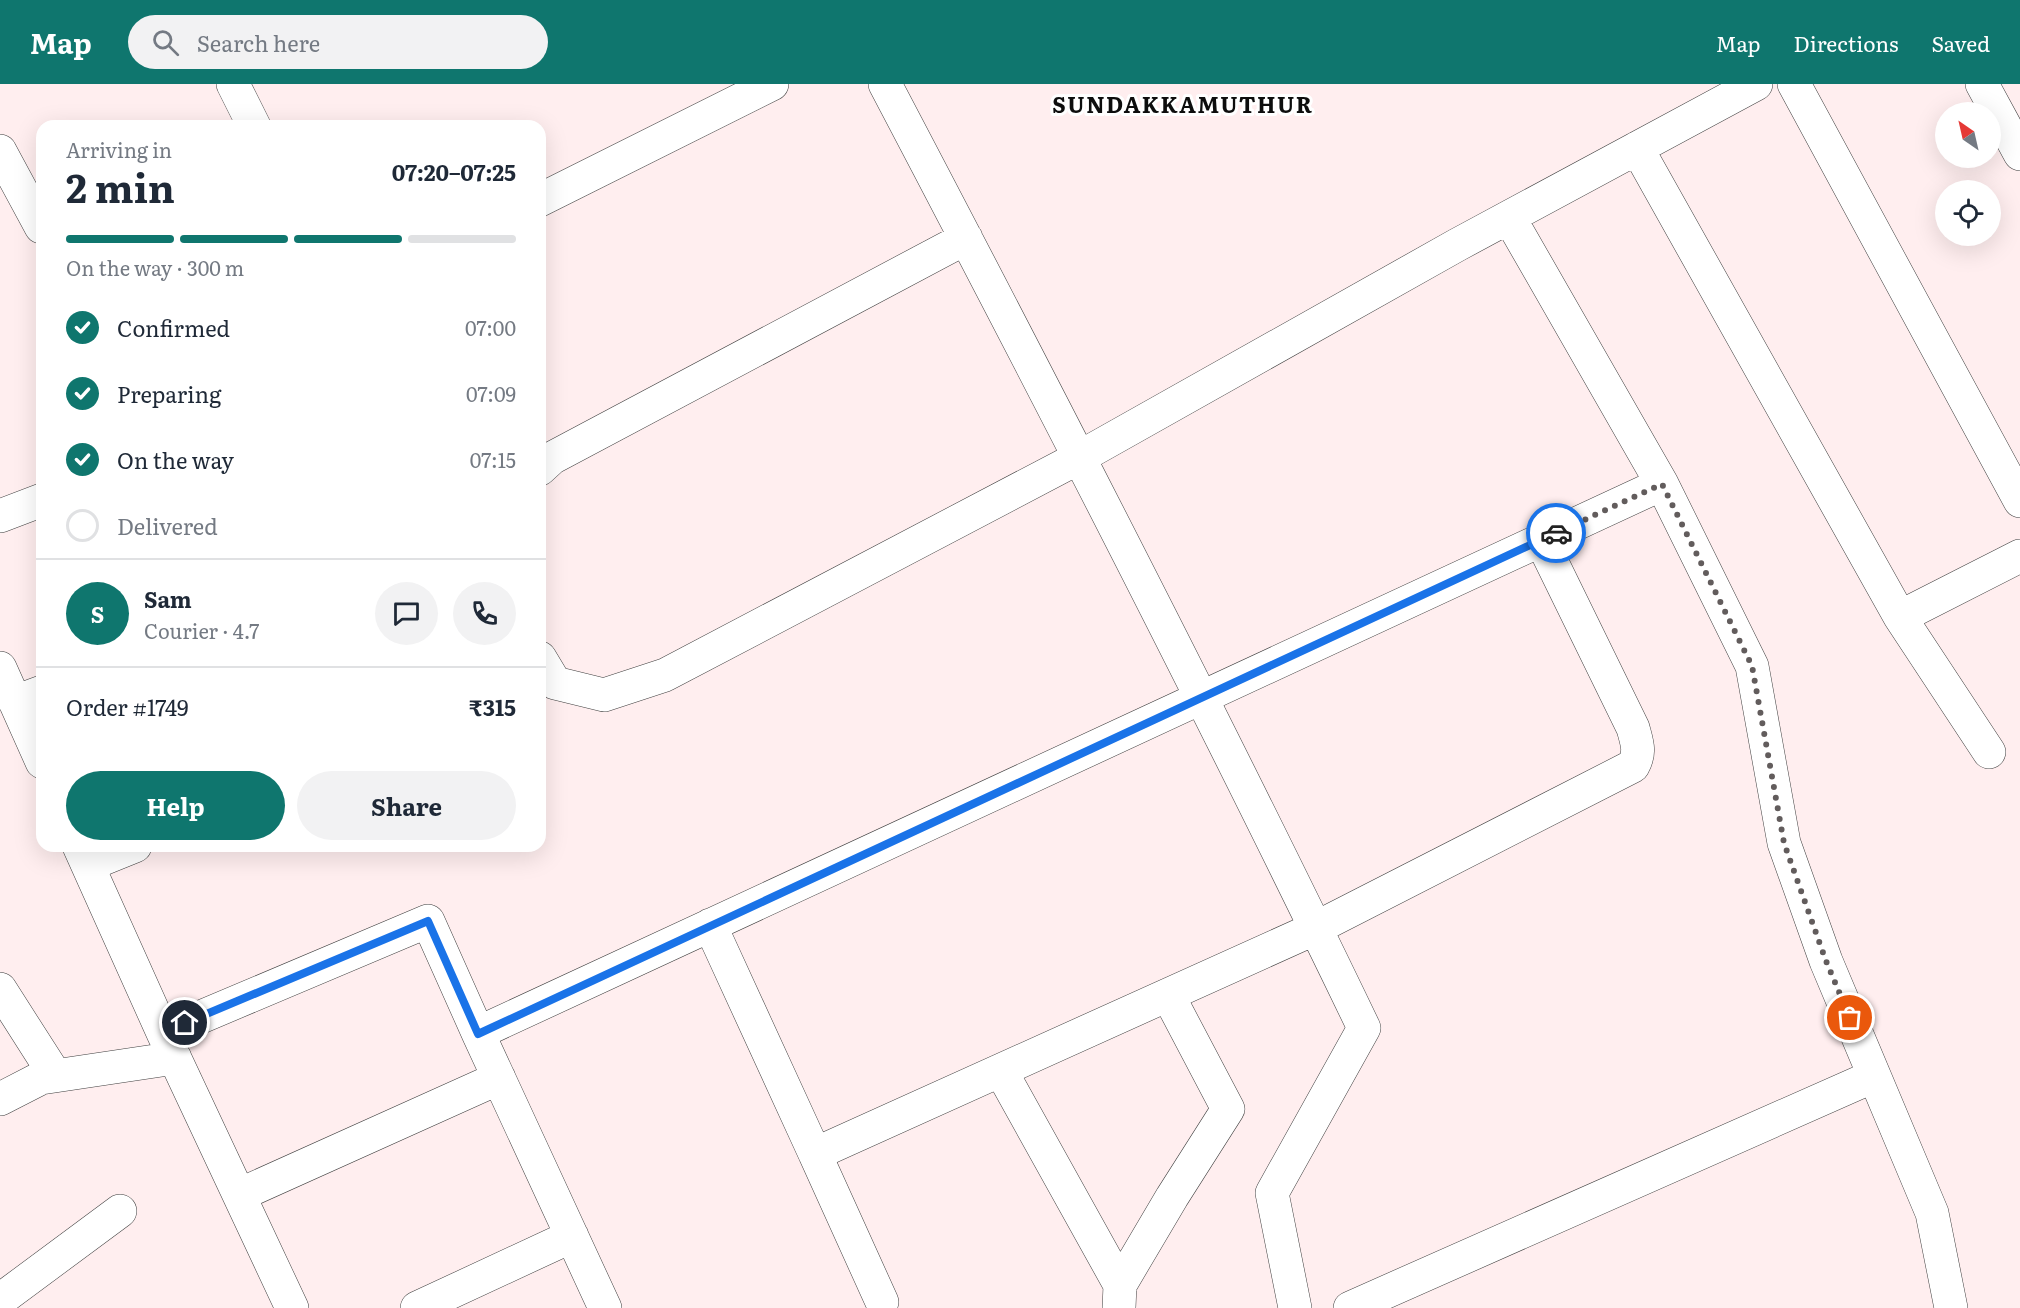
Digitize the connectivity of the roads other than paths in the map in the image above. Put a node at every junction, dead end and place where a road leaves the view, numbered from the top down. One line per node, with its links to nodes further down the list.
1 (233, 84): 7 (street)
2 (772, 84): 11 (street)
3 (885, 84): 14 (street)
4 (1756, 84): 8 (street)
5 (1794, 84): 18 (street)
6 (1982, 84): 10 (street)
7 (251, 120)
8 (1637, 148): 12 (street); 23 (street)
9 (0, 151): 13 (street)
10 (2020, 154)
11 (546, 197)
12 (1509, 217): 15 (street); 17 (street)
13 (36, 218)
14 (966, 238): 15 (street); 16 (street)
15 (1080, 457): 25 (street); 27 (street)
16 (546, 464)
17 (1662, 484): 21 (street); 40 (street)
18 (2020, 501)
19 (36, 502): 20 (street)
20 (0, 516)
21 (1540, 540): 27 (street); 33 (street)
22 (2020, 556): 23 (street)
23 (1900, 617): 29 (street)
24 (0, 668): 26 (street)
25 (546, 668)
26 (29, 697): 28 (street)
27 (1202, 697): 32 (street); 33 (street)
28 (36, 732)
29 (1989, 753)
30 (100, 852): 31 (street)
31 (83, 855): 37 (street)
32 (710, 925): 36 (street); 43 (street)
33 (1316, 928): 35 (street); 53 (street)
34 (0, 989): 39 (street)
35 (1168, 995): 38 (street); 47 (street)
36 (478, 1034): 37 (street); 41 (street)
37 (169, 1046): 39 (street); 44 (street)
38 (1001, 1071): 43 (street); 47 (street)
39 (55, 1075): 42 (street)
40 (1874, 1076): 54 (street); 55 (street)
41 (499, 1078): 44 (street); 46 (street)
42 (0, 1099)
43 (815, 1154): 49 (street)
44 (239, 1196): 50 (street)
45 (120, 1211): 48 (street)
46 (572, 1236): 51 (street); 52 (street)
47 (1120, 1296)
48 (0, 1300)
49 (882, 1302)
50 (292, 1308)
51 (417, 1308)
52 (605, 1308)
53 (1295, 1308)
54 (1350, 1308)
55 (1951, 1308)

